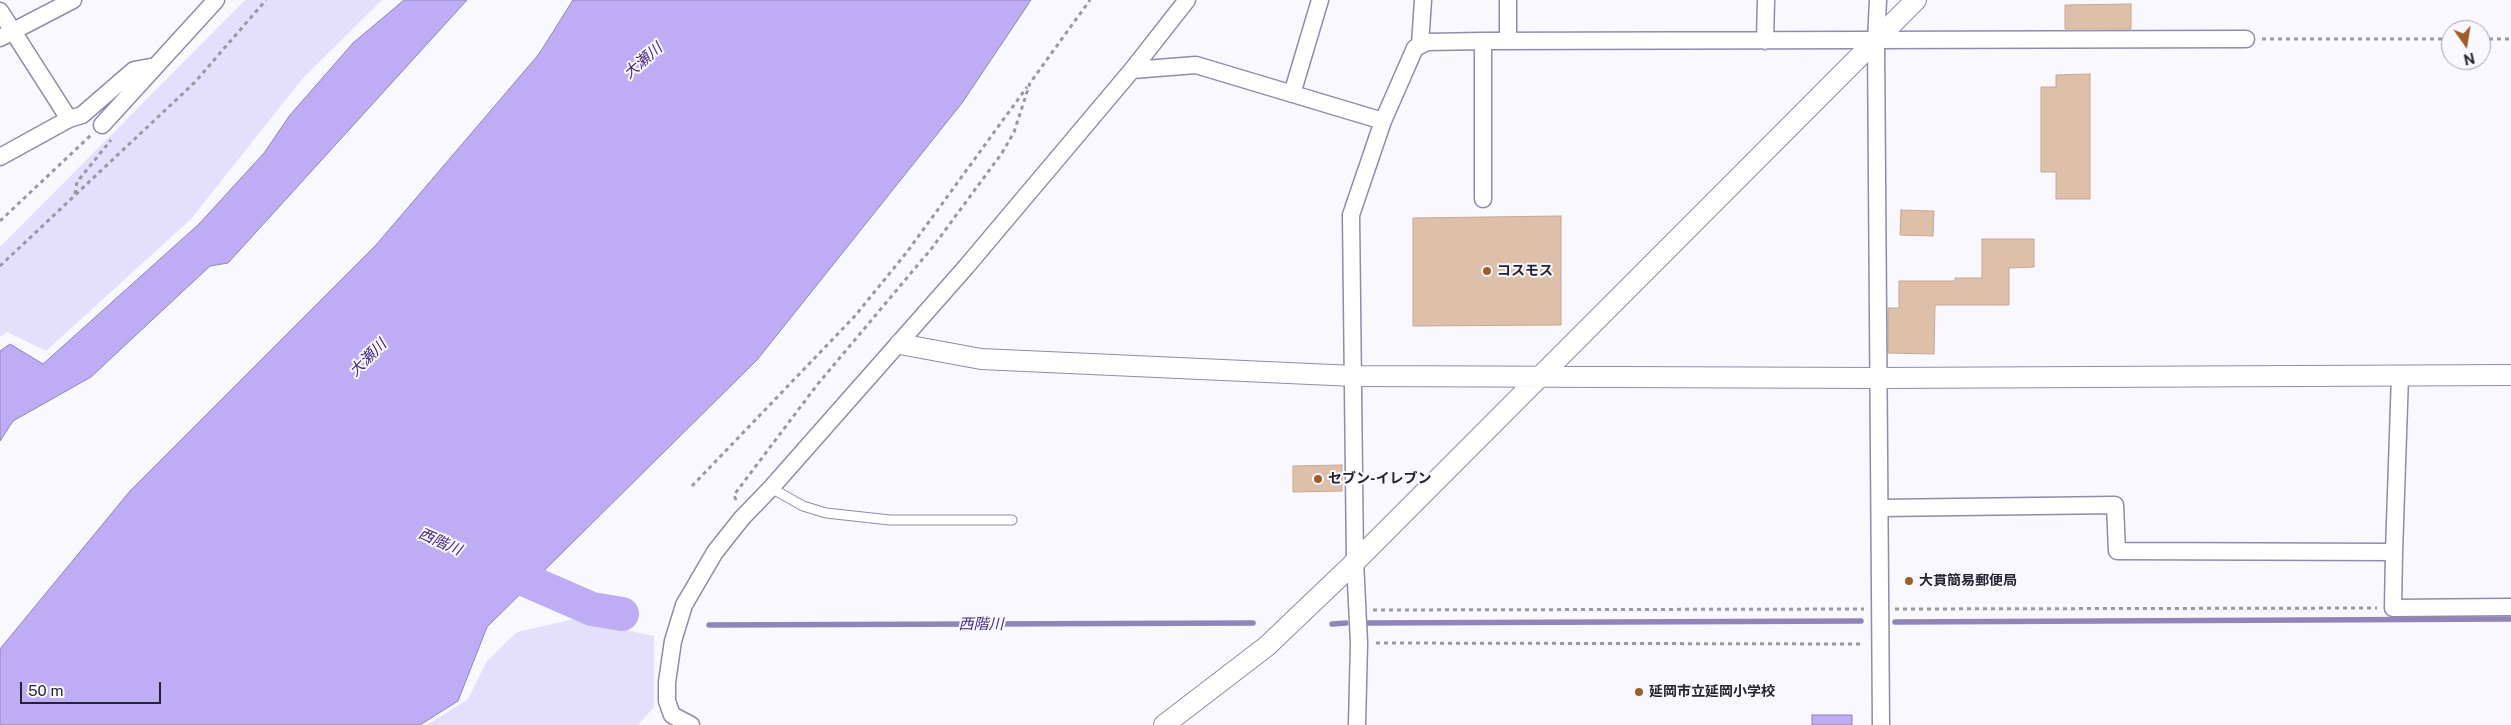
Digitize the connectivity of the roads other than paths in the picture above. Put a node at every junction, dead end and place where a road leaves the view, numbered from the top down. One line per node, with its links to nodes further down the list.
1 (73, 0): 11 (street)
2 (216, 0): 18 (street)
3 (1186, 0): 19 (street)
4 (1320, 0): 20 (street)
5 (1423, 0): 17 (street)
6 (1508, 0): 14 (street)
7 (1766, 0): 15 (street)
8 (1878, 0): 16 (street)
9 (1916, 0): 16 (street)
10 (0, 11): 11 (street)
11 (6, 35): 21 (street)
12 (2246, 39): 16 (street)
13 (1483, 41): 14 (street); 17 (street); 25 (street)
14 (1508, 41): 15 (street)
15 (1765, 41): 16 (street)
16 (1876, 41): 30 (street); 31 (street)
17 (1420, 45): 22 (street)
18 (156, 66): 21 (street); 23 (street)
19 (1132, 70): 20 (street); 26 (street)
20 (1292, 94): 22 (street)
21 (69, 118): 24 (street)
22 (1383, 121): 28 (street)
23 (102, 125)
24 (0, 157)
25 (1483, 199)
26 (900, 344): 28 (street); 32 (street)
27 (2511, 375): 29 (street)
28 (1354, 376): 30 (street); 36 (street)
29 (2400, 376): 31 (street); 35 (street)
30 (1538, 377): 31 (street); 36 (street)
31 (1879, 378): 33 (street)
32 (770, 488): 34 (lane); 38 (street)
33 (1880, 508): 35 (street); 41 (street)
34 (1012, 520)
35 (2394, 552): 37 (street)
36 (1355, 562): 39 (street); 40 (street)
37 (2511, 608)
38 (691, 725)
39 (1164, 725)
40 (1357, 725)
41 (1881, 725)

